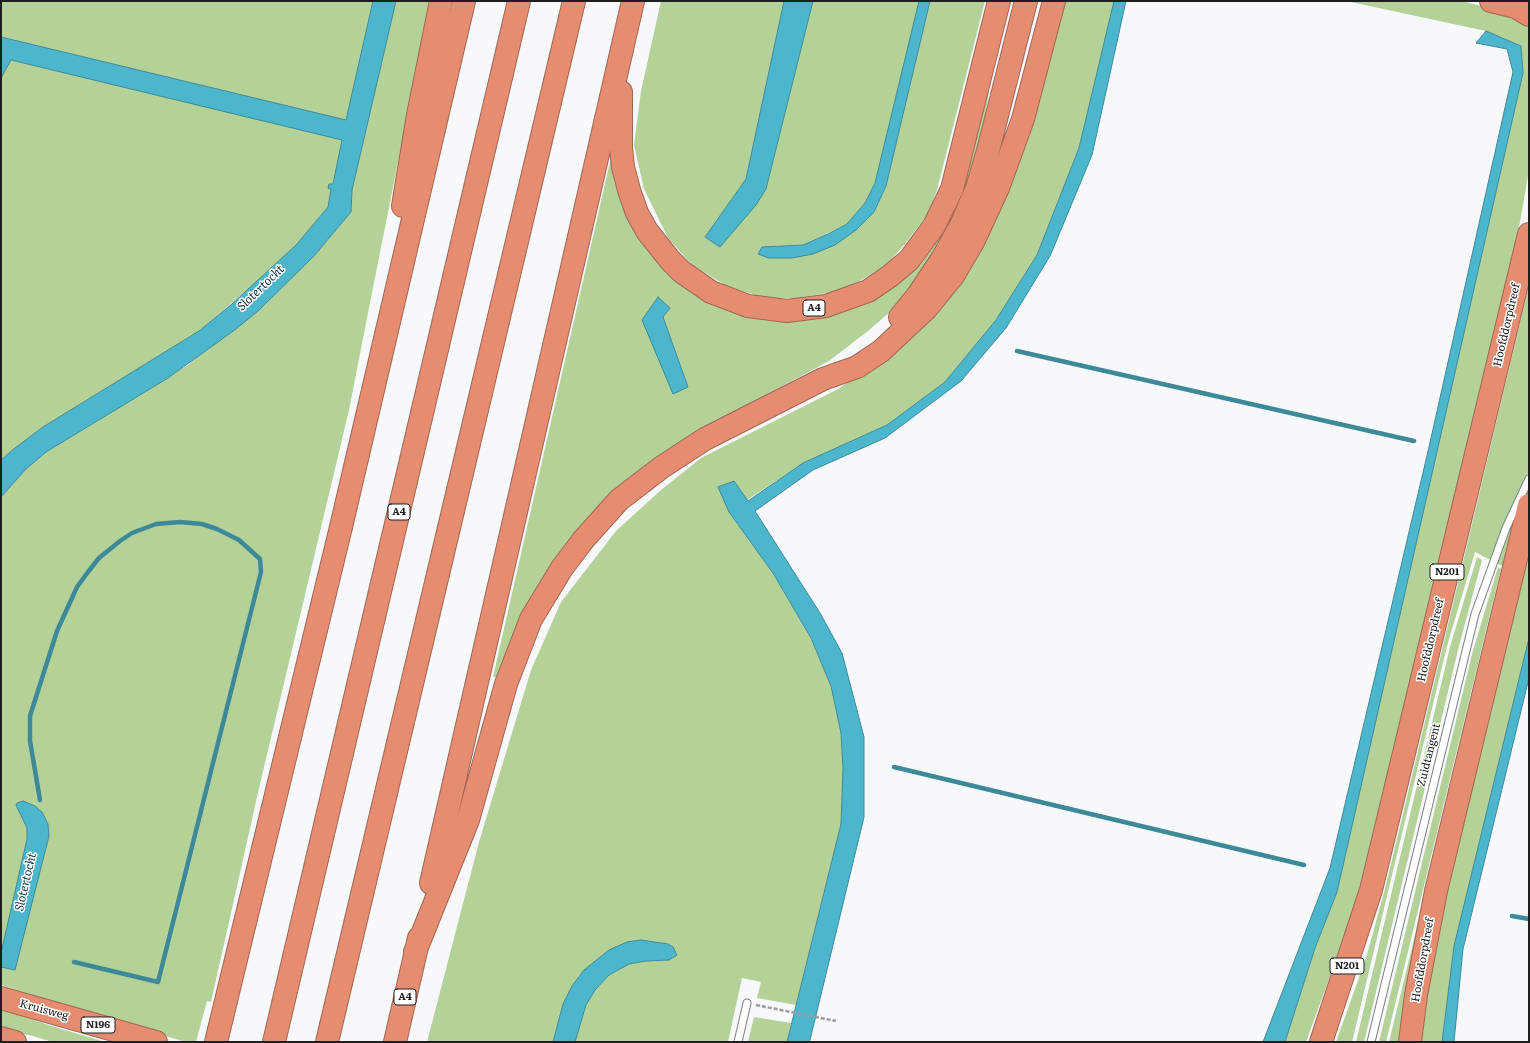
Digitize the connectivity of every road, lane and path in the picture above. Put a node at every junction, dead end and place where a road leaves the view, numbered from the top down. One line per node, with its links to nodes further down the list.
1 (441, 1): 16 (highway)
2 (464, 1): 16 (highway)
3 (519, 1): 23 (highway, A4)
4 (574, 1): 25 (highway)
5 (633, 1): 11 (highway, A4)
6 (999, 1): 11 (highway, A4)
7 (1026, 1): 15 (highway, A4)
8 (1054, 1): 15 (highway, A4)
9 (1492, 1): 10 (highway)
10 (1529, 15)
11 (622, 49): 19 (highway, A4)
12 (1529, 217): 14 (highway)
13 (1529, 234): 14 (highway, Hoofddorpdreef / N201)
14 (1524, 254): 31 (highway, Hoofddorpdreef / N201)
15 (823, 379): 19 (highway, A4)
16 (368, 408): 28 (highway)
17 (1529, 480): 32 (lane, Zuidtangent)
18 (1529, 505): 33 (highway, Hoofddorpdreef)
19 (415, 952): 29 (highway, A4)
20 (1, 998): 27 (highway, Kruisweg / N196)
21 (747, 1003): 22 (path); 30 (lane)
22 (836, 1021)
23 (276, 1033)
24 (1, 1038): 26 (highway)
25 (328, 1039)
26 (15, 1042)
27 (156, 1042)
28 (216, 1042)
29 (394, 1042)
30 (738, 1042)
31 (1321, 1042)
32 (1371, 1042)
33 (1410, 1042)

